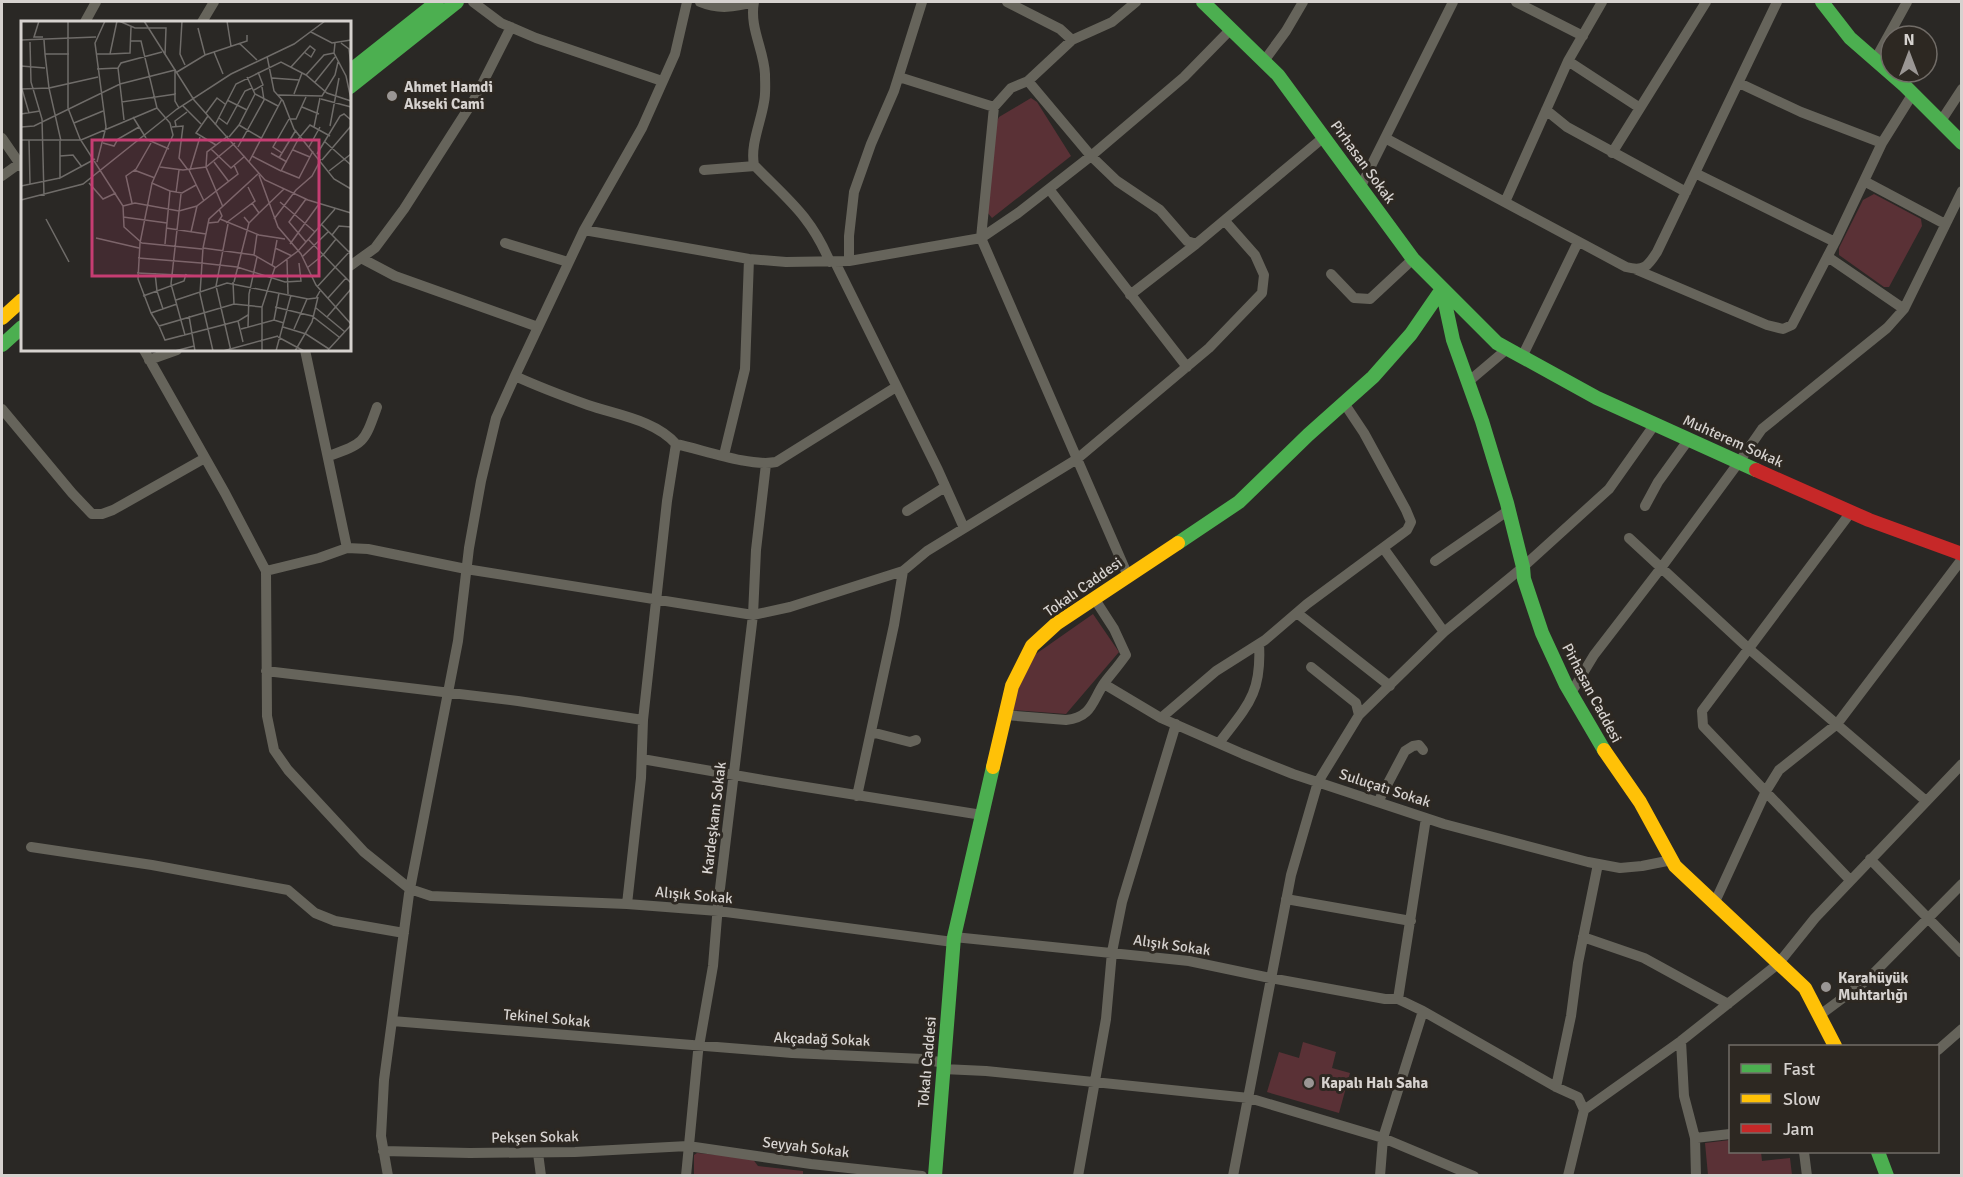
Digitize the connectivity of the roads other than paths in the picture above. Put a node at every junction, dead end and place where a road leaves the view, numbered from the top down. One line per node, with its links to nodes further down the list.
1 (96, 2): 21 (street)
2 (214, 2): 22 (street)
3 (437, 2): 30 (street)
4 (457, 2): 35 (street)
5 (473, 2): 23 (street)
6 (687, 2): 32 (street)
7 (700, 2): 8 (street)
8 (754, 2): 50 (street)
9 (922, 2): 31 (street)
10 (1007, 2): 26 (street)
11 (1136, 2): 26 (street)
12 (1203, 2): 24 (street, Pirhasan Sokak)
13 (1303, 2): 28 (street)
14 (1453, 2): 44 (street)
15 (1516, 2): 25 (street)
16 (1602, 2): 25 (street)
17 (1706, 2): 39 (street)
18 (1777, 2): 34 (street)
19 (1822, 2): 27 (street)
20 (1907, 2): 27 (street)
21 (86, 21)
22 (203, 21)
23 (511, 27): 32 (street); 69 (street)
24 (1231, 29): 28 (street, Pirhasan Sokak); 48 (street)
25 (1583, 36): 29 (street)
26 (1072, 40): 33 (street)
27 (1875, 60): 37 (street)
28 (1264, 61): 42 (street, Pirhasan Sokak)
29 (1568, 61): 39 (street); 40 (street)
30 (351, 70)
31 (899, 76): 38 (street); 72 (street)
32 (662, 81): 62 (street)
33 (1028, 81): 38 (street); 48 (street)
34 (1738, 83): 45 (street); 52 (street)
35 (351, 86)
36 (1962, 89): 41 (street)
37 (1912, 95): 41 (street); 45 (street)
38 (994, 107): 63 (street)
39 (1640, 108): 47 (street)
40 (1546, 110): 47 (street); 59 (street)
41 (1941, 122): 46 (street)
42 (1324, 137): 55 (street, Pirhasan Sokak); 60 (street)
43 (2, 138): 49 (street)
44 (1385, 138): 55 (street); 59 (street)
45 (1882, 143): 54 (street)
46 (1962, 143)
47 (1612, 153): 58 (street)
48 (1091, 156): 56 (street); 67 (street)
49 (21, 165): 53 (street)
50 (755, 166): 51 (street); 74 (street)
51 (704, 170)
52 (1695, 173): 58 (street); 65 (street)
53 (2, 176)
54 (1864, 181): 61 (street); 65 (street)
55 (1361, 186): 71 (street, Pirhasan Sokak)
56 (1049, 189): 63 (street); 79 (street)
57 (1962, 191): 61 (street)
58 (1686, 192): 76 (street)
59 (1505, 202): 64 (street)
60 (1225, 221): 67 (street); 92 (street)
61 (1945, 224): 81 (street)
62 (584, 230): 70 (street); 73 (street)
63 (981, 238): 72 (street); 105 (street)
64 (1578, 242): 76 (street); 90 (street)
65 (1835, 242): 68 (street)
66 (505, 243): 73 (street)
67 (1196, 244): 79 (street)
68 (1828, 257): 76 (street); 81 (street)
69 (361, 258): 75 (street); 83 (street)
70 (749, 259): 74 (street); 102 (street)
71 (1413, 259): 77 (street); 78 (street, Pirhasan Sokak)
72 (849, 261): 74 (street)
73 (568, 262): 83 (street)
74 (833, 262): 95 (street)
75 (351, 265)
76 (1637, 270)
77 (1331, 274)
78 (1442, 289): 86 (street, Pirhasan Sokak); 94 (street, Pirhasan Caddesi); 96 (street, Tokalı Caddesi)
79 (1130, 295): 92 (street)
80 (21, 301): 82 (street)
81 (1904, 309): 106 (street)
82 (2, 318)
83 (538, 327): 93 (street)
84 (21, 328): 85 (street)
85 (2, 345)
86 (1502, 346): 90 (street, Muhterem Sokak); 94 (street)
87 (144, 351): 91 (street)
88 (174, 351): 91 (street)
89 (305, 351): 103 (street)
90 (1522, 357): 99 (street, Muhterem Sokak)
91 (149, 360): 104 (street)
92 (1187, 367): 105 (street)
93 (515, 376): 101 (street); 122 (street)
94 (1468, 382): 110 (street, Pirhasan Caddesi)
95 (896, 387): 107 (street); 108 (street)
96 (1344, 403): 116 (street); 125 (street, Tokalı Caddesi)
97 (377, 407): 103 (street)
98 (2, 409): 104 (street)
99 (1655, 424): 100 (street, Muhterem Sokak); 120 (street)
100 (1689, 439): 106 (street, Muhterem Sokak); 109 (street)
101 (676, 444): 102 (street); 127 (street)
102 (724, 455): 107 (street)
103 (329, 456): 115 (street)
104 (205, 458): 123 (street)
105 (1077, 459): 113 (street); 125 (street)
106 (1739, 462): 112 (street, Muhterem Sokak); 121 (street)
107 (766, 464): 129 (street, Kardeşkanı Sokak)
108 (945, 487): 111 (street); 113 (street)
109 (1645, 506)
110 (1509, 510): 119 (street); 120 (street, Pirhasan Caddesi)
111 (907, 511)
112 (1851, 512): 117 (street, Muhterem Sokak); 132 (street)
113 (964, 528): 124 (street)
114 (1629, 538): 121 (street)
115 (347, 548): 122 (street); 123 (street)
116 (1384, 549): 128 (street); 130 (street)
117 (1962, 554)
118 (1962, 559): 144 (street)
119 (1435, 561)
120 (1523, 567): 130 (street); 138 (street, Pirhasan Caddesi)
121 (1661, 568): 132 (street); 138 (street)
122 (466, 569): 127 (street); 137 (street)
123 (266, 571): 134 (street)
124 (903, 571): 129 (street); 145 (street)
125 (1128, 576): 126 (street, Tokalı Caddesi)
126 (1094, 598): 135 (street); 139 (street, Tokalı Caddesi)
127 (656, 600): 129 (street); 142 (street)
128 (1297, 613): 131 (street); 136 (street)
129 (753, 615): 151 (street, Kardeşkanı Sokak)
130 (1444, 633): 136 (street)
131 (1259, 644): 141 (street); 147 (street)
132 (1748, 648): 144 (street); 153 (street)
133 (1311, 667): 140 (street)
134 (266, 670): 137 (street); 165 (street)
135 (1104, 684): 139 (street); 141 (street, Suluçatı Sokak)
136 (1389, 686): 140 (street)
137 (448, 693): 142 (street); 165 (street)
138 (1571, 693): 161 (street, Pirhasan Caddesi)
139 (1005, 715): 157 (street, Tokalı Caddesi)
140 (1359, 715): 152 (street)
141 (1161, 718): 143 (street, Suluçatı Sokak)
142 (643, 720): 149 (street)
143 (1176, 724): 147 (street, Suluçatı Sokak); 175 (street)
144 (1837, 724): 153 (street); 155 (street)
145 (871, 732): 146 (street); 154 (street)
146 (916, 740)
147 (1219, 743): 152 (street, Suluçatı Sokak)
148 (1423, 750): 156 (street)
149 (642, 759): 151 (street); 167 (street)
150 (1962, 764): 155 (street)
151 (735, 775): 154 (street); 169 (street, Kardeşkanı Sokak)
152 (1318, 782): 156 (street, Suluçatı Sokak); 166 (street)
153 (1766, 791): 163 (street); 168 (street)
154 (857, 795): 157 (street)
155 (1926, 801): 160 (street)
156 (1378, 802): 158 (street, Suluçatı Sokak)
157 (982, 814): 174 (street, Tokalı Caddesi)
158 (1426, 818): 162 (street, Suluçatı Sokak); 171 (street)
159 (31, 847): 172 (street)
160 (1870, 859): 163 (street); 170 (street)
161 (1672, 860): 162 (street, Suluçatı Sokak); 168 (street, Pirhasan Caddesi)
162 (1598, 864): 173 (street)
163 (1850, 880): 177 (street)
164 (1962, 884): 170 (street)
165 (410, 889): 167 (street, Alışık Sokak); 172 (street)
166 (1286, 899): 171 (street); 178 (street)
167 (627, 904): 169 (street, Alışık Sokak)
168 (1714, 904): 177 (street, Pirhasan Caddesi)
169 (718, 911): 174 (street, Alışık Sokak); 187 (street, Kardeşkanı Sokak)
170 (1929, 918): 176 (street); 182 (street)
171 (1411, 921): 179 (street)
172 (404, 933): 183 (street)
173 (1583, 938): 180 (street); 191 (street)
174 (954, 939): 175 (street, Alışık Sokak); 189 (street, Tokalı Caddesi)
175 (1112, 952): 178 (street, Alışık Sokak); 190 (street)
176 (1962, 953)
177 (1778, 964): 180 (street); 182 (street, Pirhasan Caddesi)
178 (1270, 978): 179 (street, Alışık Sokak); 192 (street)
179 (1398, 999): 181 (street)
180 (1728, 1004): 185 (street)
181 (1424, 1011): 191 (street); 195 (street)
182 (1820, 1015): 186 (street, Pirhasan Caddesi)
183 (392, 1021): 187 (street, Tekinel Sokak); 198 (street)
184 (1962, 1029): 188 (street)
185 (1681, 1041): 193 (street); 196 (street)
186 (1834, 1045)
187 (699, 1046): 189 (street, Akçadağ Sokak); 197 (street, Kardeşkanı Sokak)
188 (1939, 1049)
189 (943, 1066): 190 (street, Akçadağ Sokak); 208 (street, Tokalı Caddesi)
190 (1096, 1082): 192 (street, Akçadağ Sokak); 209 (street)
191 (1556, 1087): 193 (street)
192 (1249, 1098): 195 (street, Akçadağ Sokak); 210 (street)
193 (1584, 1110): 213 (street)
194 (1729, 1134): 196 (street)
195 (1383, 1138): 211 (street); 212 (street, Akçadağ Sokak)
196 (1695, 1138): 214 (street)
197 (688, 1146): 199 (street, Pekşen Sokak); 202 (street, Seyyah Sokak); 205 (street, Kardeşkanı Sokak)
198 (383, 1151): 199 (street, Pekşen Sokak); 203 (street)
199 (538, 1153): 204 (street)
200 (1804, 1153): 215 (street)
201 (1878, 1153): 216 (street)
202 (811, 1164): 206 (street); 207 (street, Seyyah Sokak)
203 (388, 1176)
204 (541, 1176)
205 (686, 1176)
206 (810, 1176)
207 (922, 1176)
208 (935, 1176)
209 (1078, 1176)
210 (1233, 1176)
211 (1380, 1176)
212 (1474, 1176)
213 (1568, 1176)
214 (1696, 1176)
215 (1807, 1176)
216 (1887, 1176)

